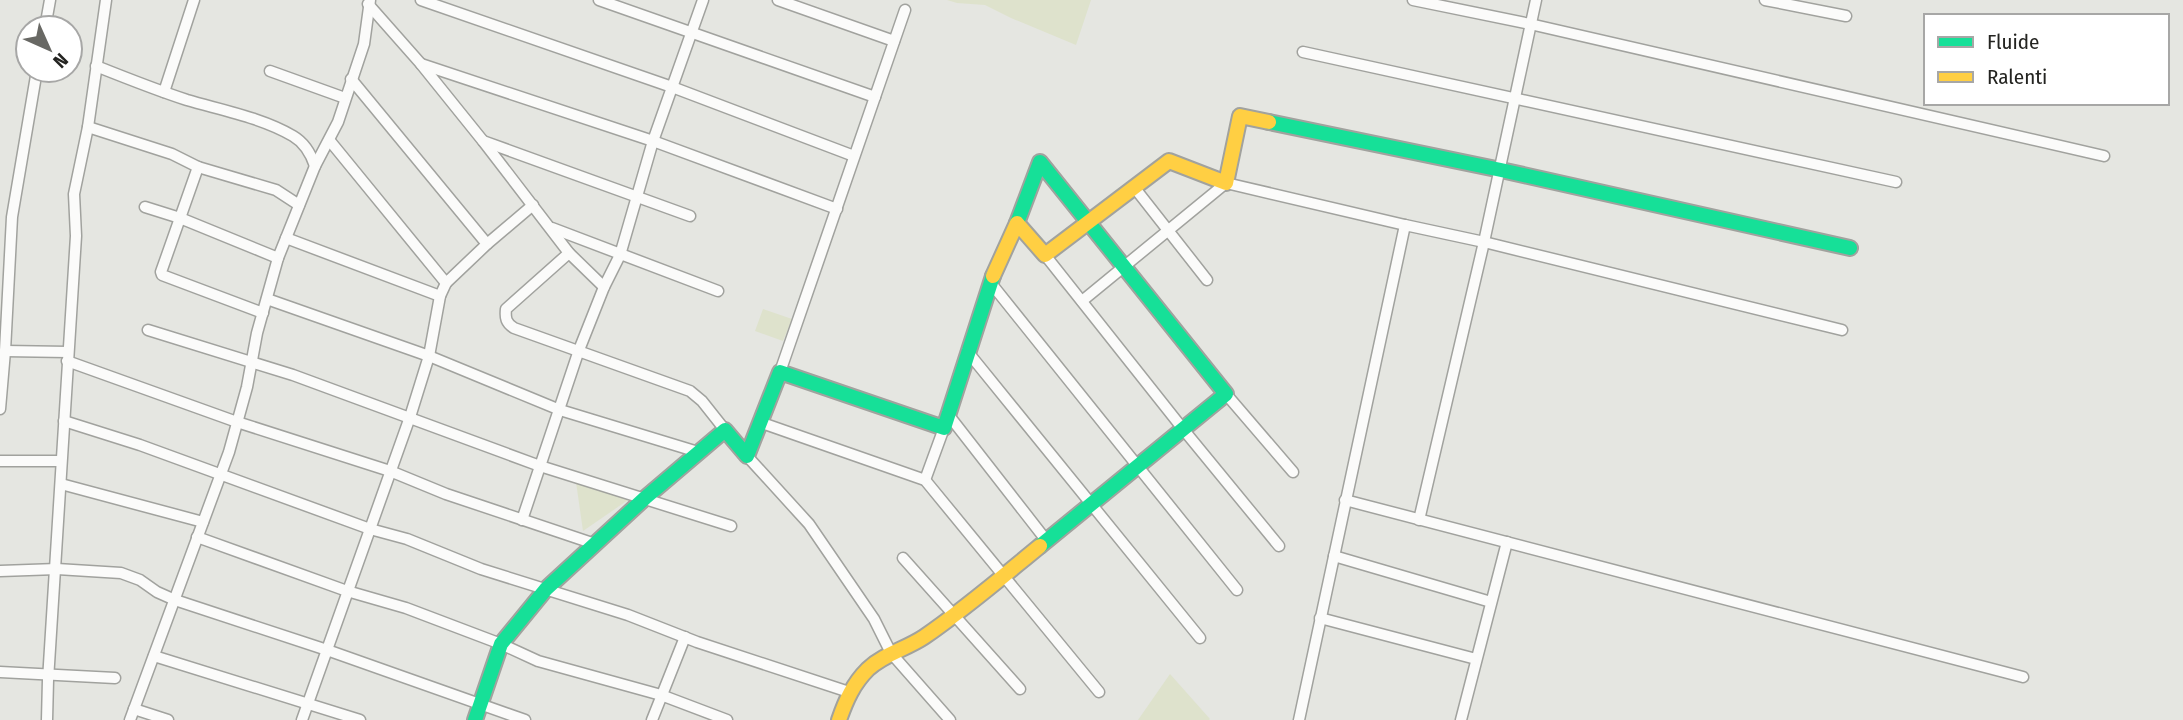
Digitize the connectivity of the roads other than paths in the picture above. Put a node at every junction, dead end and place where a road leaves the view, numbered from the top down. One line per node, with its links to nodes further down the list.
1 (106, 0): 18 (street)
2 (194, 0): 23 (street)
3 (421, 0): 22 (street)
4 (599, 0): 14 (street)
5 (703, 0): 14 (street)
6 (778, 0): 15 (street)
7 (1413, 0): 13 (street)
8 (1536, 0): 13 (street)
9 (1765, 0): 12 (street)
10 (369, 2): 17 (street); 20 (street)
11 (905, 10): 15 (street)
12 (1846, 16)
13 (1530, 24): 26 (street); 32 (street)
14 (692, 32): 22 (street); 24 (street)
15 (894, 41): 24 (street)
16 (1303, 52): 26 (street)
17 (421, 64): 29 (street); 30 (street)
18 (96, 66): 23 (street); 27 (street)
19 (270, 71): 25 (street)
20 (351, 79): 25 (street); 53 (street)
21 (35, 84): 73 (street)
22 (672, 87): 30 (street); 31 (street)
23 (163, 92): 33 (street)
24 (875, 97): 31 (street)
25 (345, 98): 28 (street)
26 (1515, 100): 35 (street); 37 (street)
27 (88, 127): 34 (street); 75 (street)
28 (330, 141): 33 (street); 61 (street)
29 (483, 141): 39 (street); 41 (street)
30 (653, 141): 39 (street); 43 (street)
31 (854, 156): 43 (street)
32 (2104, 156)
33 (315, 166): 40 (street)
34 (198, 167): 40 (street); 45 (street)
35 (1501, 170): 36 (street); 52 (street); 54 (street)
36 (1226, 183): 38 (street); 48 (street); 50 (street)
37 (1896, 183)
38 (1134, 187): 46 (street); 50 (street)
39 (638, 197): 44 (street); 56 (street)
40 (299, 205): 51 (street)
41 (533, 205): 49 (street); 53 (street)
42 (145, 207): 45 (street)
43 (837, 209): 77 (street)
44 (690, 216)
45 (180, 218): 58 (street); 68 (street)
46 (1089, 221): 47 (street); 57 (street); 59 (street)
47 (1017, 223): 57 (street); 62 (street)
48 (1405, 225): 52 (street); 101 (street)
49 (552, 228): 55 (street); 56 (street)
50 (1169, 232): 59 (street); 60 (street)
51 (286, 238): 58 (street); 65 (street)
52 (1484, 242): 70 (street); 104 (street)
53 (487, 244): 61 (street)
54 (1850, 248)
55 (569, 253): 63 (street); 71 (street)
56 (620, 255): 63 (street); 64 (street)
57 (1045, 255): 67 (street)
58 (278, 258): 66 (street)
59 (1126, 267): 67 (street); 78 (street)
60 (1206, 280)
61 (446, 282): 65 (street)
62 (990, 282): 72 (street); 94 (street)
63 (604, 287): 71 (street)
64 (718, 291)
65 (440, 296): 74 (street)
66 (267, 299): 68 (street); 74 (street)
67 (1082, 301): 87 (street)
68 (263, 313): 76 (street)
69 (148, 330): 76 (street)
70 (1842, 330)
71 (579, 350): 80 (street); 88 (street)
72 (967, 351): 81 (street); 102 (street)
73 (3, 354): 75 (street); 79 (street)
74 (429, 356): 80 (street); 82 (street)
75 (68, 357): 83 (street); 84 (street)
76 (252, 363): 82 (street); 84 (street)
77 (780, 372): 85 (street); 86 (street)
78 (1226, 394): 87 (street); 96 (street)
79 (0, 409)
80 (560, 410): 89 (street); 93 (street)
81 (947, 413): 86 (street); 109 (street)
82 (410, 417): 93 (street); 95 (street)
83 (64, 421): 92 (street); 97 (street)
84 (237, 422): 95 (street); 97 (street)
85 (762, 423): 90 (street); 98 (street)
86 (943, 428): 98 (street)
87 (1183, 429): 94 (street); 112 (street)
88 (725, 430): 89 (street); 90 (street)
89 (698, 452): 100 (street)
90 (747, 456): 129 (street)
91 (0, 461): 92 (street)
92 (61, 461): 99 (street)
93 (540, 466): 100 (street); 103 (street)
94 (1139, 467): 102 (street); 119 (street)
95 (390, 471): 103 (street); 107 (street)
96 (1293, 472)
97 (220, 475): 105 (street); 107 (street)
98 (925, 480): 117 (street)
99 (61, 484): 105 (street); 115 (street)
100 (645, 498): 106 (street); 111 (street)
101 (1345, 500): 104 (street); 113 (street)
102 (1091, 503): 109 (street); 126 (street)
103 (522, 520): 111 (street)
104 (1419, 520): 110 (street)
105 (203, 522): 108 (street)
106 (731, 526)
107 (370, 529): 118 (street); 120 (street)
108 (197, 537): 120 (street); 121 (street)
109 (1046, 540): 117 (street)
110 (1507, 542): 122 (street); 134 (street)
111 (595, 544): 118 (street)
112 (1279, 546)
113 (1334, 556): 122 (street); 124 (street)
114 (903, 558): 123 (street)
115 (57, 569): 116 (street); 121 (street); 133 (street)
116 (0, 571)
117 (1004, 575): 123 (street); 138 (street)
118 (546, 589): 125 (street); 127 (street)
119 (1237, 590)
120 (347, 591): 127 (street); 128 (street)
121 (175, 600): 128 (street); 130 (street)
122 (1491, 602): 131 (street)
123 (954, 616): 129 (street); 136 (street)
124 (1320, 618): 131 (street); 154 (street)
125 (685, 637): 137 (street); 139 (street)
126 (1200, 638)
127 (501, 644): 139 (street); 141 (street)
128 (327, 650): 140 (street); 141 (street)
129 (891, 653): 137 (street); 153 (street)
130 (154, 656): 140 (street); 142 (street)
131 (1476, 659): 155 (street)
132 (0, 672): 133 (street)
133 (49, 673): 135 (street); 143 (street)
134 (2023, 677)
135 (115, 678)
136 (1020, 689)
137 (849, 692): 152 (street)
138 (1099, 692)
139 (661, 695): 150 (street); 151 (street)
140 (308, 702): 146 (street); 147 (street)
141 (480, 705): 148 (street); 149 (street)
142 (134, 709): 144 (street); 145 (street)
143 (47, 720)
144 (130, 720)
145 (168, 720)
146 (302, 720)
147 (360, 720)
148 (475, 720)
149 (525, 720)
150 (652, 720)
151 (727, 720)
152 (839, 720)
153 (950, 720)
154 (1299, 720)
155 (1461, 720)

